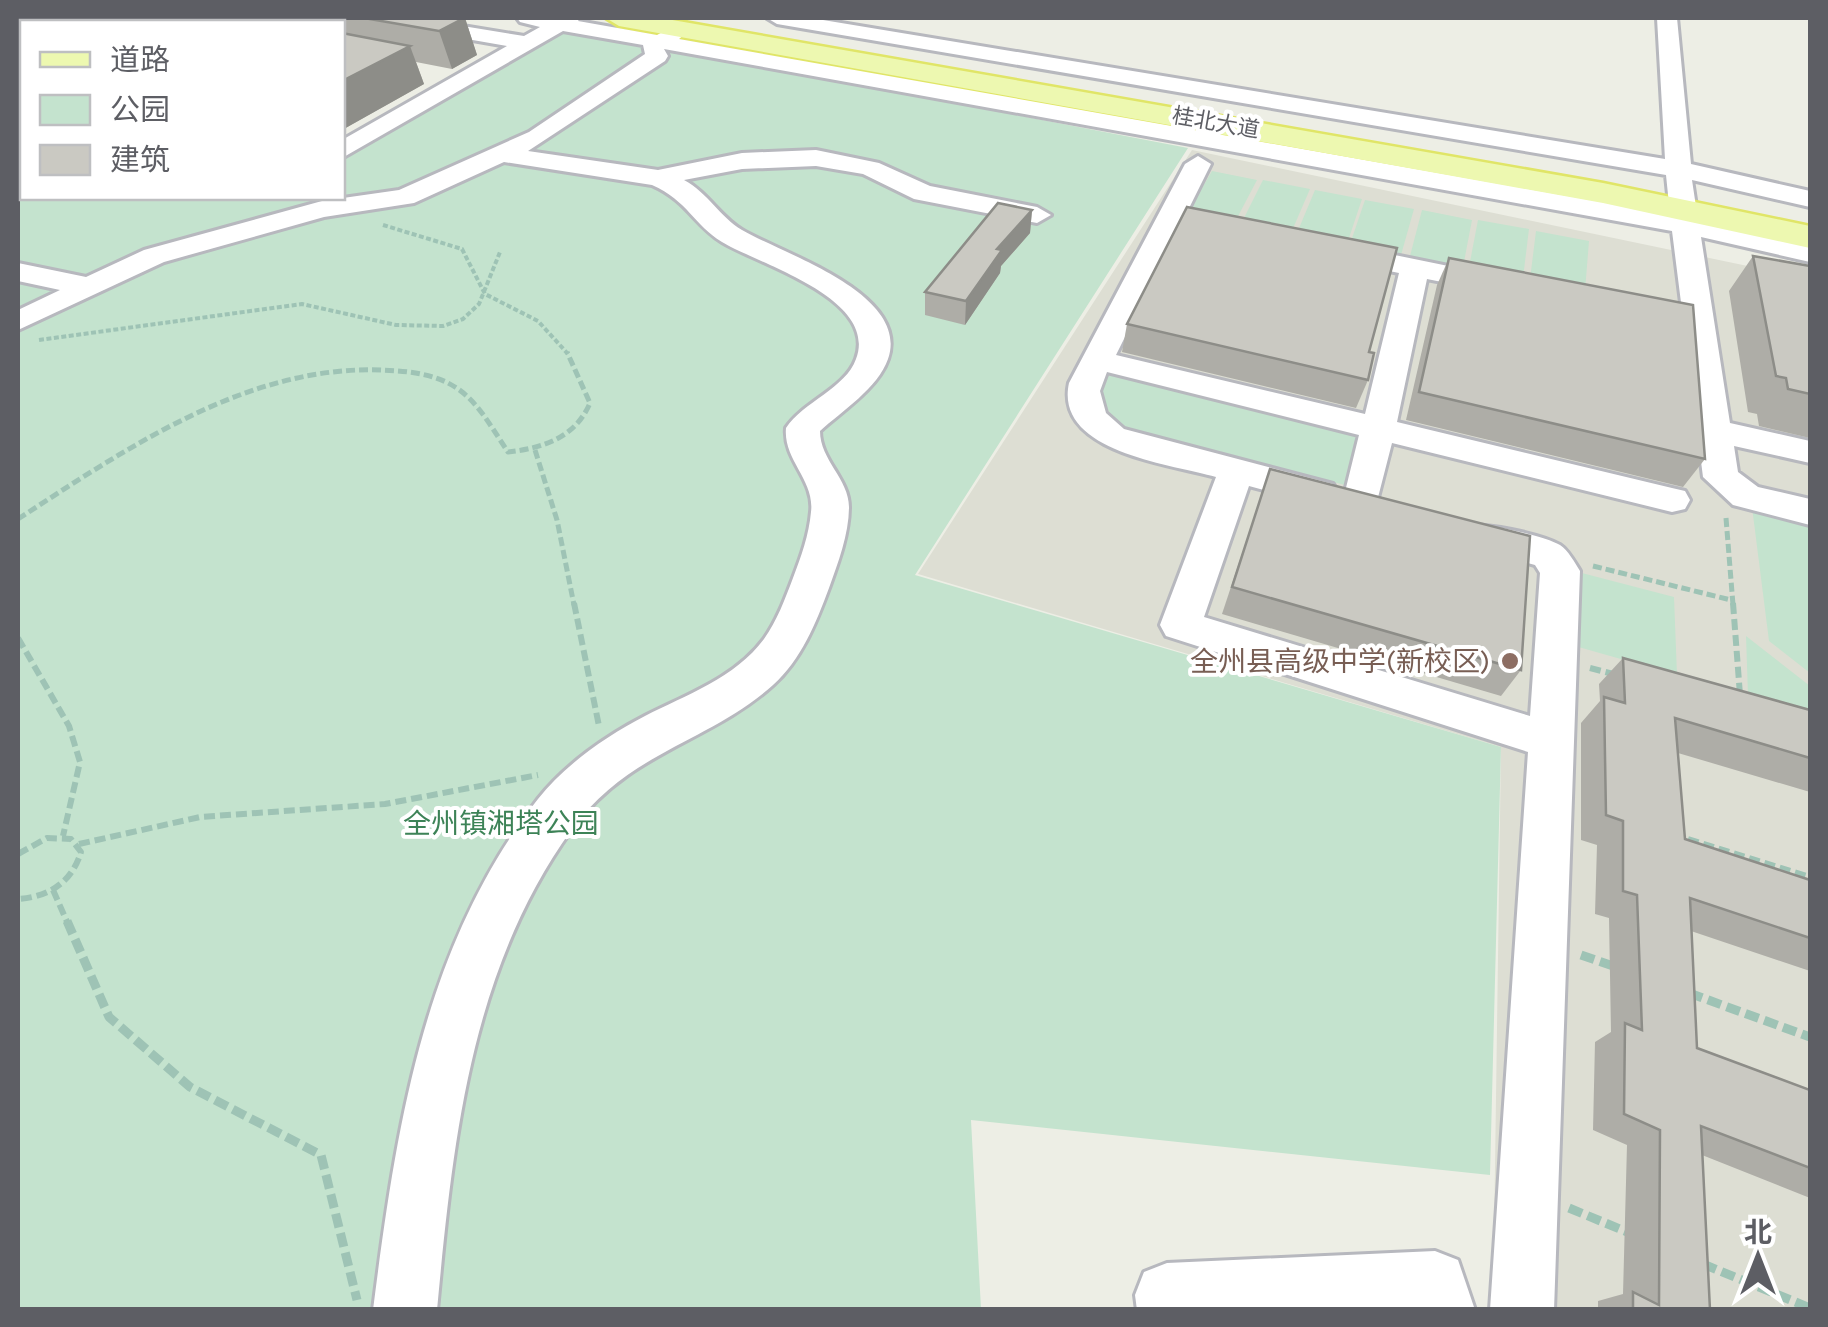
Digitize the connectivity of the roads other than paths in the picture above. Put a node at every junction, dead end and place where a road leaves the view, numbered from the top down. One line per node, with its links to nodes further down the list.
1 (381, 18): 10 (street)
2 (527, 18): 7 (street)
3 (618, 18): 9 (main road, 桂北大道)
4 (736, 18): 11 (main road, 桂北大道)
5 (776, 18): 11 (street)
6 (1667, 18): 18 (street)
7 (565, 20): 9 (street); 10 (street)
8 (993, 28): 11 (street)
9 (673, 34): 11 (main road, 桂北大道); 15 (street)
10 (526, 43): 13 (street)
11 (954, 66): 18 (main road, 桂北大道)
12 (428, 74): 13 (street)
13 (462, 81): 14 (street)
14 (345, 149)
15 (501, 154): 17 (street); 29 (street)
16 (1198, 164): 34 (street)
17 (658, 178): 19 (street); 43 (street)
18 (1681, 196): 20 (street); 21 (main road, 桂北大道); 24 (main road, 桂北大道); 26 (street); 32 (street)
19 (950, 198): 22 (street); 23 (street)
20 (1810, 199)
21 (1810, 209)
22 (1037, 215)
23 (929, 224)
24 (1810, 237)
25 (1302, 246): 27 (street)
26 (1810, 253)
27 (1414, 268): 30 (street); 35 (street)
28 (18, 272): 29 (street)
29 (88, 287): 33 (street)
30 (1528, 291)
31 (1661, 317): 32 (street)
32 (1698, 324): 36 (street)
33 (27, 331)
34 (1097, 360): 35 (street); 38 (street)
35 (1378, 428): 39 (street); 41 (street)
36 (1714, 430): 37 (street); 40 (street)
37 (1810, 452)
38 (1236, 471): 41 (street); 42 (street)
39 (1672, 500)
40 (1810, 512)
41 (1398, 514): 42 (street)
42 (1551, 741): 46 (street)
43 (405, 1310)
44 (1169, 1310): 45 (street)
45 (1443, 1310)
46 (1522, 1310)

